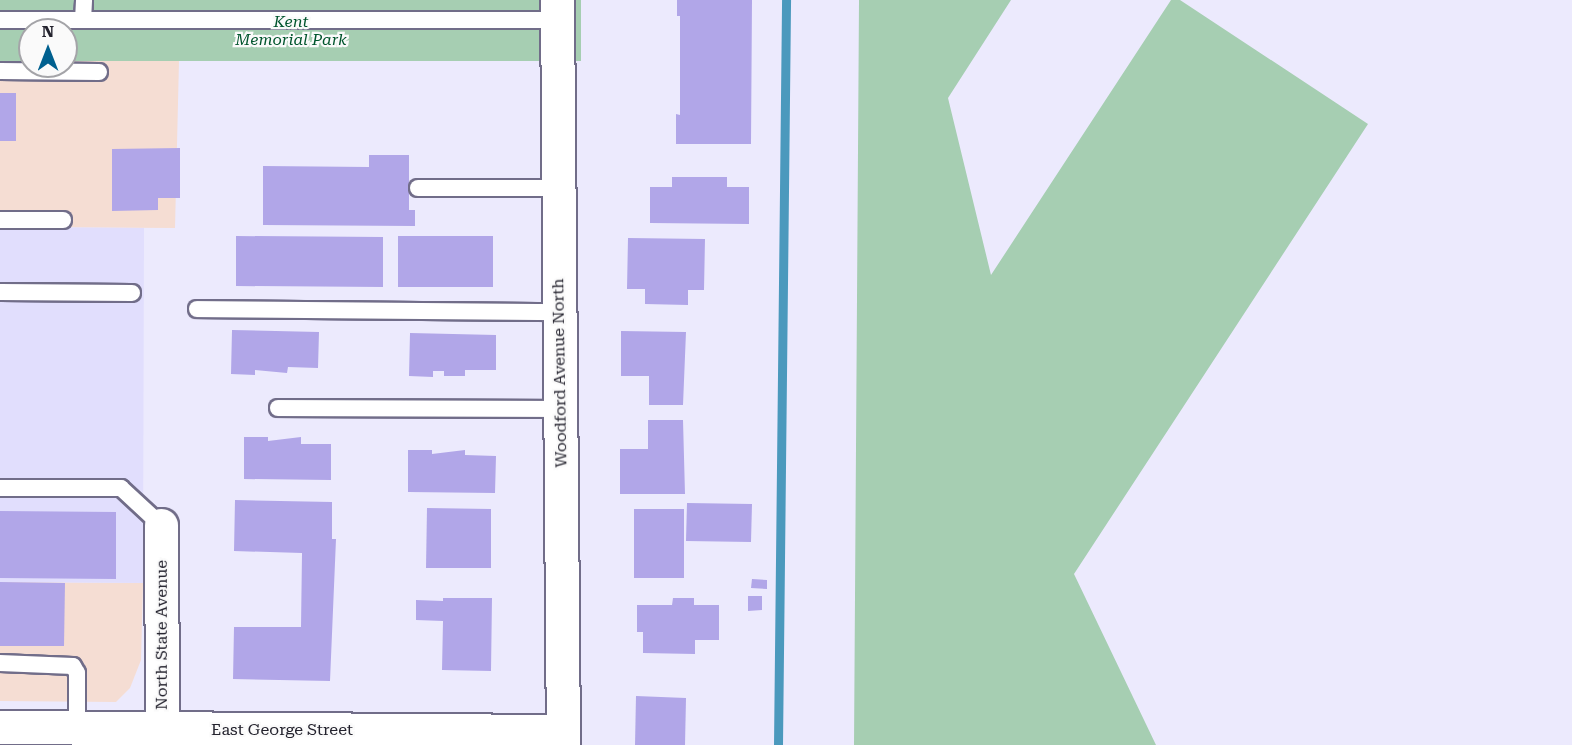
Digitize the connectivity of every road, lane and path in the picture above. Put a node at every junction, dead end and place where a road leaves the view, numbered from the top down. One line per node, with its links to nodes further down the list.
1 (84, 0): 4 (lane)
2 (557, 10): 4 (lane); 8 (street, Woodford Avenue North)
3 (0, 20): 4 (lane)
4 (83, 20)
5 (0, 71): 6 (lane)
6 (99, 72)
7 (418, 188): 8 (lane)
8 (558, 188): 14 (street, Woodford Avenue North)
9 (0, 220): 10 (lane)
10 (63, 220)
11 (0, 292): 12 (lane)
12 (132, 293)
13 (197, 309): 14 (lane)
14 (559, 312): 16 (street, Woodford Avenue North)
15 (278, 408): 16 (lane)
16 (560, 410): 24 (street, Woodford Avenue North)
17 (0, 488): 18 (lane)
18 (161, 525): 22 (street, North State Avenue)
19 (0, 663): 20 (lane)
20 (77, 728): 21 (street, East George Street); 22 (street, East George Street)
21 (11, 733)
22 (162, 737): 23 (street, East George Street)
23 (347, 737): 24 (street, East George Street)
24 (563, 738)

